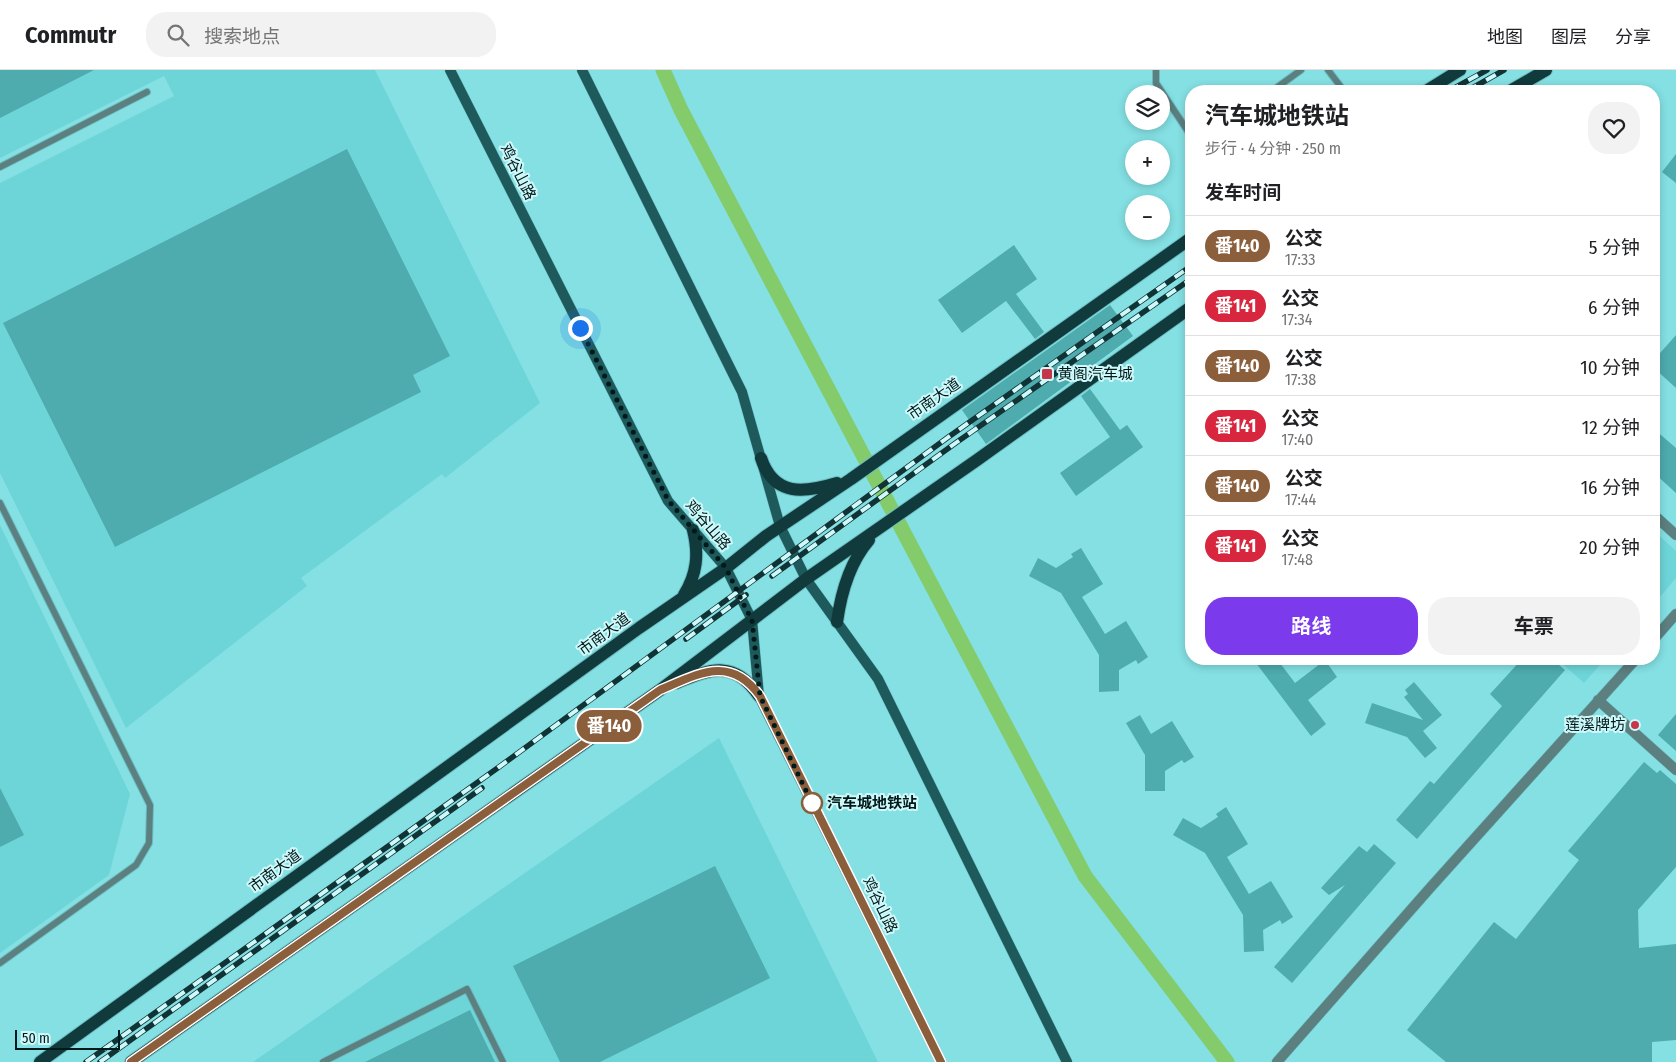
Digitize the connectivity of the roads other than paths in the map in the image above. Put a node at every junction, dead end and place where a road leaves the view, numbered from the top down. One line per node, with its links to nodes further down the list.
1 (450, 70): 23 (main road, 鸡谷山路)
2 (582, 70): 17 (main road)
3 (1156, 70): 13 (lane)
4 (1301, 70): 8 (lane)
5 (1328, 70): 9 (lane)
6 (1460, 70): 10 (main road)
7 (1546, 70): 11 (main road)
8 (1280, 85)
9 (1339, 85)
10 (1436, 85)
11 (1520, 85)
12 (147, 92): 14 (lane)
13 (1185, 127)
14 (0, 167)
15 (1185, 242): 18 (main road, 市南大道)
16 (1185, 311): 22 (main road)
17 (761, 458): 18 (main road); 21 (main road)
18 (851, 479): 21 (main road, 市南大道)
19 (0, 503): 37 (lane)
20 (1660, 520): 24 (street)
21 (780, 526): 25 (main road, 市南大道); 26 (main road)
22 (880, 528): 26 (main road); 30 (main road)
23 (694, 530): 25 (main road, 鸡谷山路); 27 (main road)
24 (1676, 535)
25 (726, 568): 27 (main road, 市南大道); 29 (main road, 鸡谷山路)
26 (806, 579): 29 (main road); 30 (main road)
27 (682, 598): 39 (main road, 市南大道)
28 (1676, 614): 31 (street)
29 (752, 620): 33 (main road); 34 (main road, 鸡谷山路)
30 (837, 622): 44 (main road)
31 (1660, 632)
32 (1630, 665): 35 (street)
33 (660, 690): 34 (main road); 40 (main road)
34 (760, 696): 43 (main road, 鸡谷山路)
35 (1598, 700): 36 (street); 38 (street)
36 (1676, 770)
37 (0, 963)
38 (1279, 1059)
39 (40, 1062)
40 (131, 1062)
41 (323, 1062): 42 (lane)
42 (503, 1062)
43 (941, 1062)
44 (1067, 1062)

